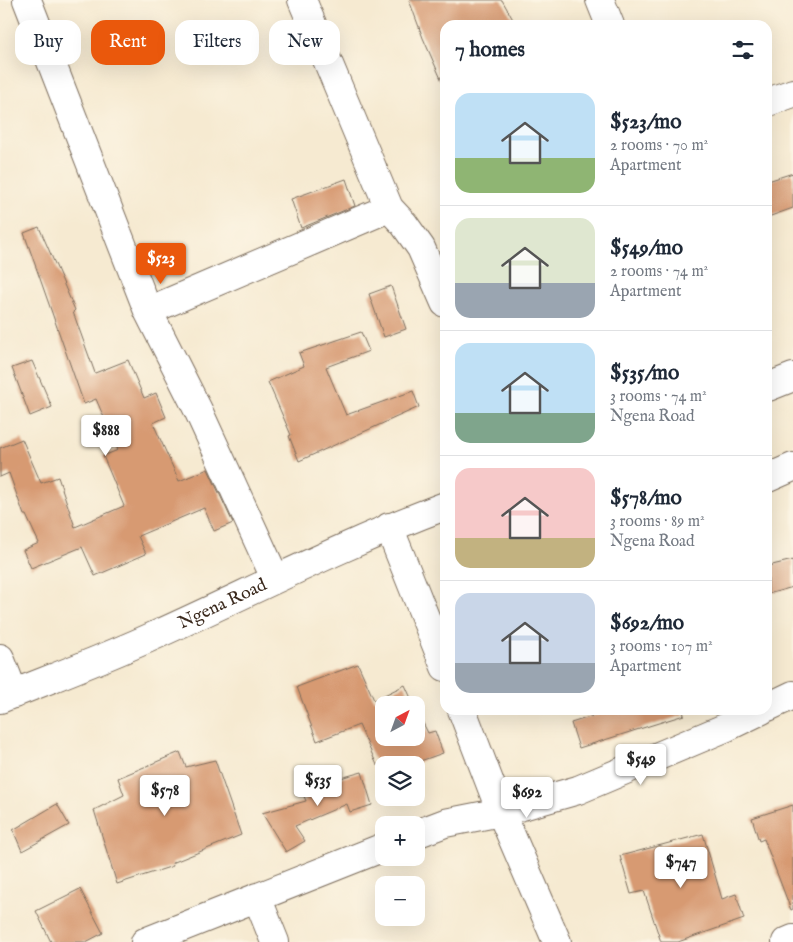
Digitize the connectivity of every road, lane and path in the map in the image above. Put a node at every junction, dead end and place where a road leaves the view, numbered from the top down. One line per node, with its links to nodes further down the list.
1 (27, 0): 9 (street)
2 (302, 0): 7 (street)
3 (600, 0): 4 (street)
4 (608, 20)
5 (793, 93): 6 (street)
6 (772, 101)
7 (389, 208): 8 (street); 9 (street)
8 (440, 292)
9 (148, 310): 16 (street)
10 (793, 377): 11 (street)
11 (772, 385)
12 (793, 467): 13 (street)
13 (772, 476)
14 (440, 508): 15 (street, Ngena Road)
15 (389, 527): 16 (street, Ngena Road); 17 (street)
16 (275, 578): 21 (street, Ngena Road)
17 (436, 619): 18 (street)
18 (440, 640)
19 (0, 658): 21 (street)
20 (793, 695): 22 (street)
21 (7, 697)
22 (772, 706)
23 (464, 715): 25 (street)
24 (752, 715): 25 (street)
25 (501, 812): 26 (street); 32 (street)
26 (425, 831)
27 (375, 851): 28 (street)
28 (257, 897): 30 (street); 31 (street)
29 (793, 939): 33 (street)
30 (145, 942)
31 (274, 942)
32 (557, 942)
33 (786, 942)

